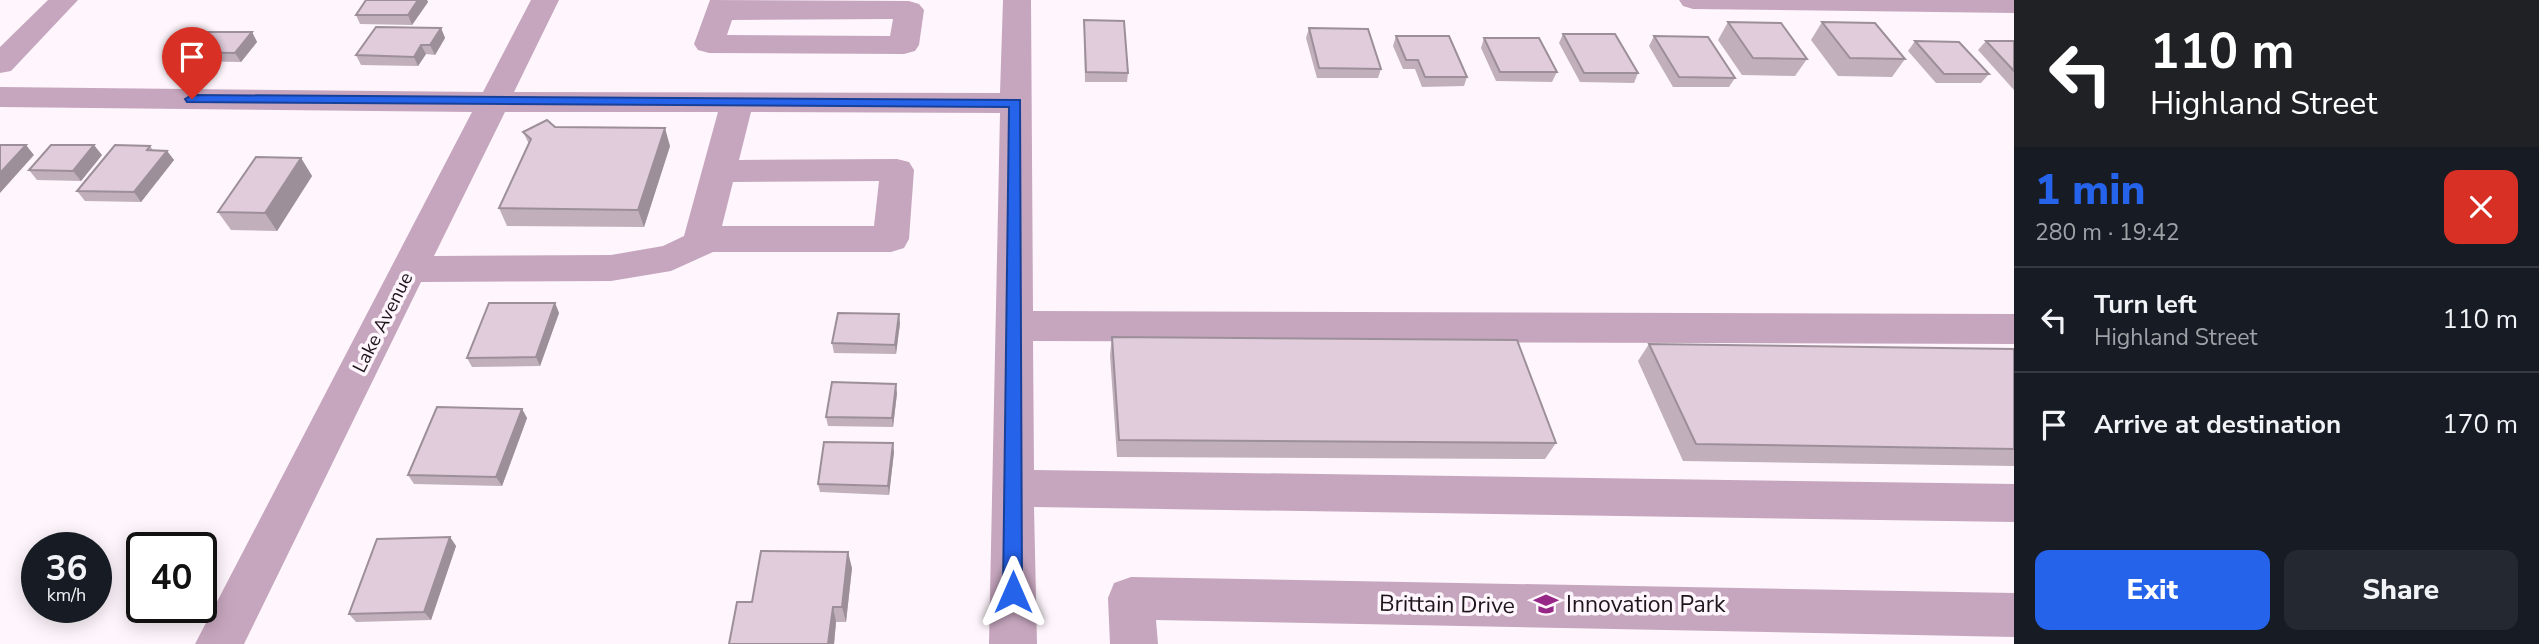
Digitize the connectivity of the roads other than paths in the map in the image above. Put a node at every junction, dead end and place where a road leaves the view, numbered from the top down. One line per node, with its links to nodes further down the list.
1 (64, 0): 7 (street)
2 (545, 0): 9 (street, Lake Avenue)
3 (1017, 0): 11 (street)
4 (1693, 0): 5 (street)
5 (2014, 4)
6 (722, 6): 6 (street)
7 (0, 64)
8 (0, 97): 9 (street)
9 (493, 102): 10 (street); 14 (street, Lake Avenue)
10 (737, 103): 11 (street); 12 (street)
11 (1015, 103): 15 (street)
12 (719, 171): 13 (street); 13 (street)
13 (701, 239): 14 (street)
14 (409, 269): 20 (street, Lake Avenue)
15 (1013, 326): 16 (street); 17 (street)
16 (2014, 329)
17 (1012, 488): 18 (street); 21 (street)
18 (2014, 503)
19 (2014, 615): 22 (street, Brittain Drive)
20 (219, 644)
21 (1013, 644)
22 (1134, 644)

